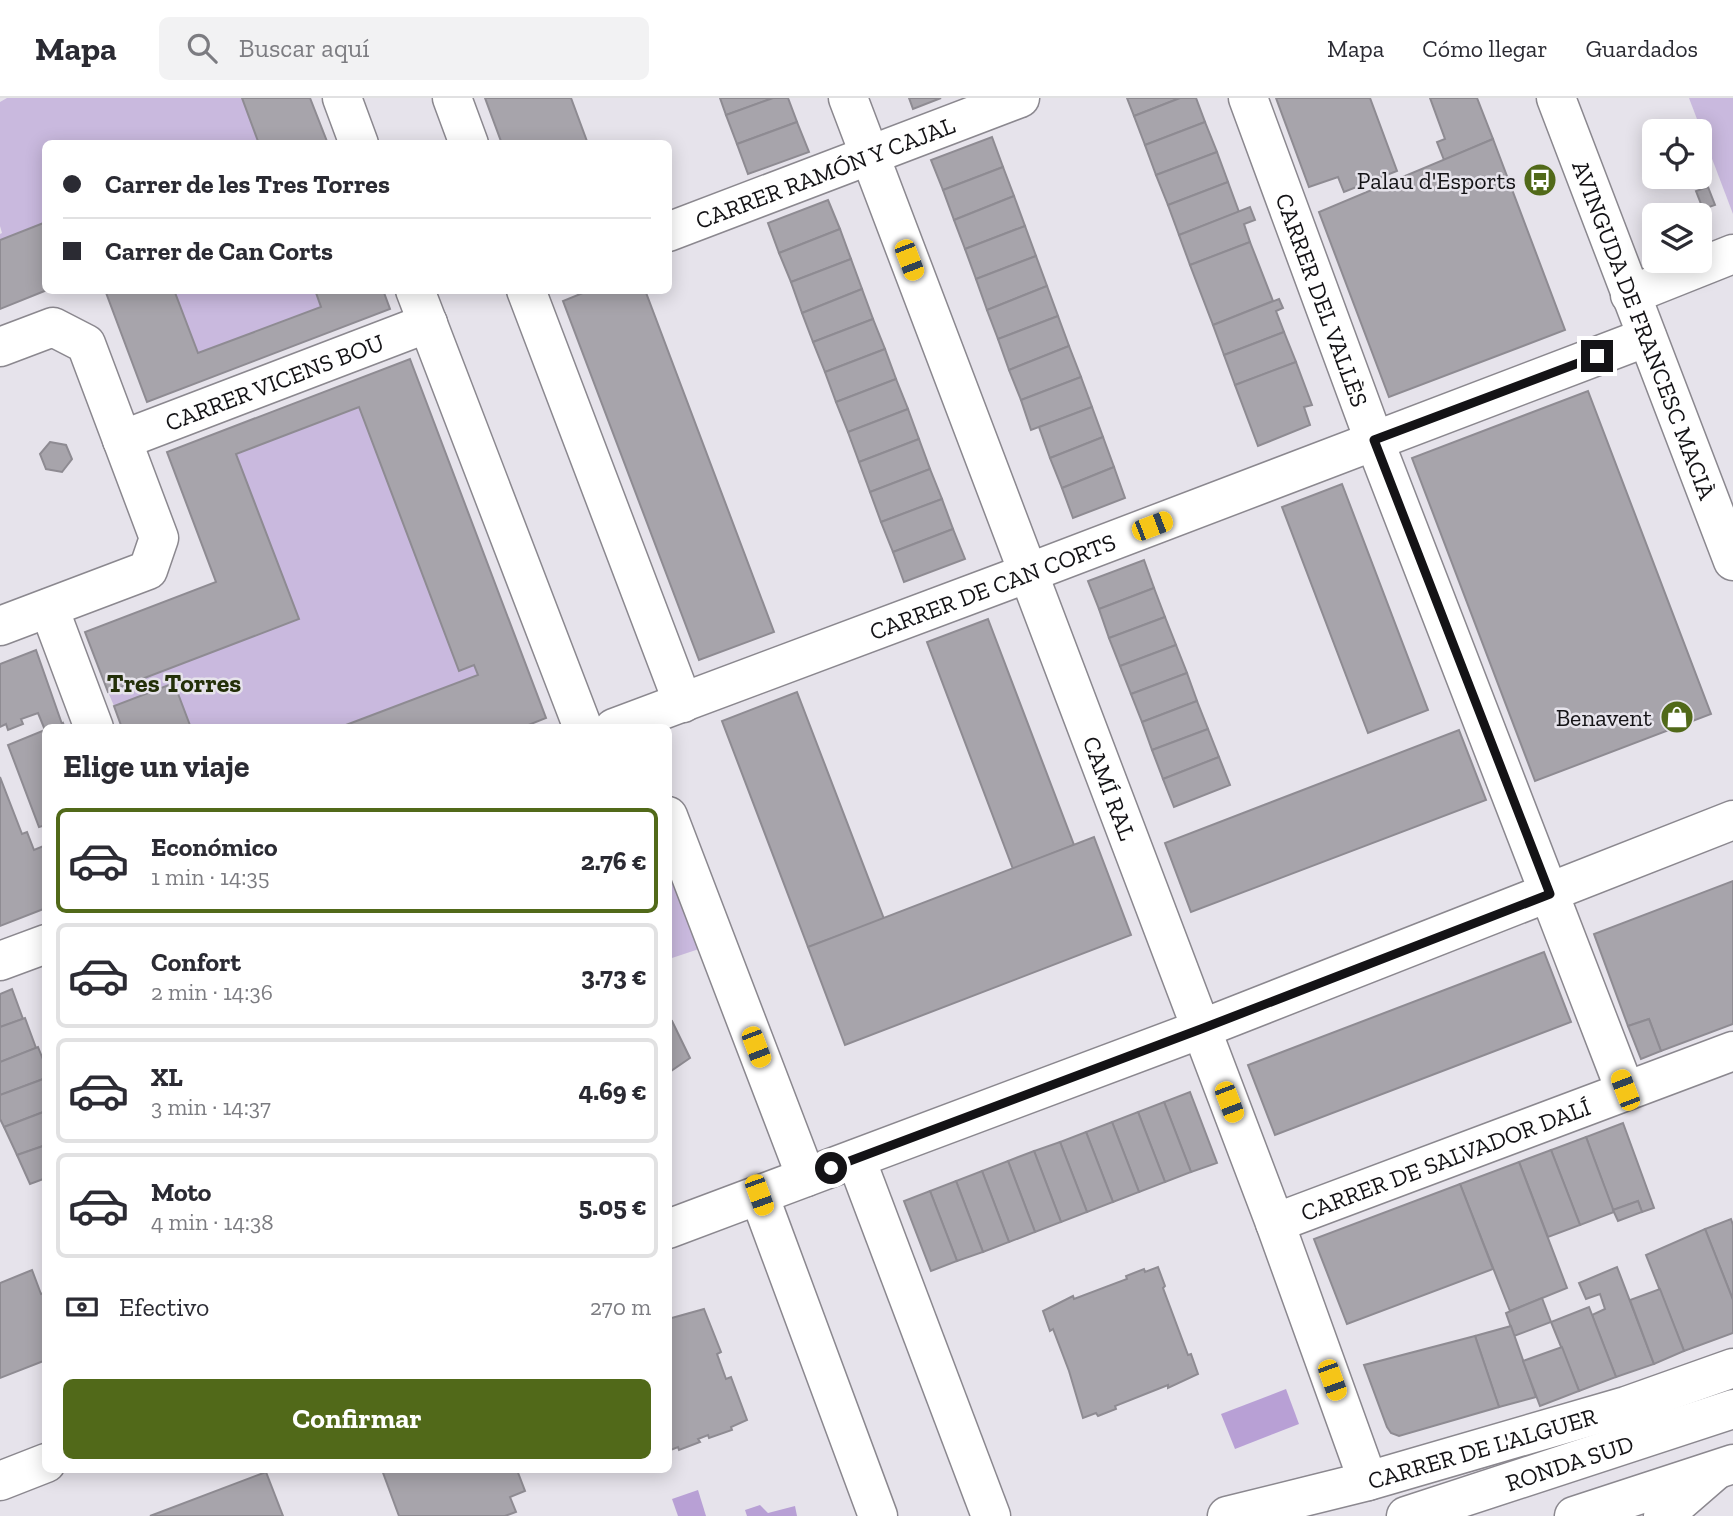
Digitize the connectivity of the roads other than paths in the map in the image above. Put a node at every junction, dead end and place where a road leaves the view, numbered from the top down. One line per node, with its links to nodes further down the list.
1 (342, 98): 7 (street)
2 (452, 98): 8 (street)
3 (848, 98): 9 (street, CAMÍ RAL)
4 (1020, 98): 9 (street, CARRER RAMÓN Y CAJAL)
5 (1248, 98): 18 (street, CARRER DEL VALLÈS)
6 (1556, 98): 13 (street, AVINGUDA DE FRANCESC MACIÀ)
7 (358, 140)
8 (468, 140)
9 (869, 156): 10 (street, CARRER RAMÓN Y CAJAL); 20 (street, CAMÍ RAL)
10 (672, 230)
11 (1733, 254): 13 (street)
12 (528, 294): 23 (street)
13 (1630, 295): 15 (street, AVINGUDA DE FRANCESC MACIÀ)
14 (421, 307): 17 (street, CARRER VICENS BOU); 25 (street)
15 (1647, 337): 18 (street, CARRER DE CAN CORTS); 19 (street, AVINGUDA DE FRANCESC MACIÀ)
16 (0, 347): 17 (street)
17 (122, 439): 21 (street)
18 (1374, 440): 20 (street, CARRER DE CAN CORTS); 29 (street, CARRER DEL VALLÈS)
19 (1733, 561)
20 (1028, 573): 23 (street, CARRER DE CAN CORTS); 32 (street, CAMÍ RAL)
21 (49, 608): 22 (street); 24 (street)
22 (0, 626)
23 (683, 702): 26 (street, CARRER DE CAN CORTS)
24 (92, 724)
25 (581, 724)
26 (632, 724)
27 (1733, 820): 29 (street)
28 (672, 826): 36 (street)
29 (1550, 894): 32 (street); 34 (street, CARRER DEL VALLÈS)
30 (42, 949): 31 (street)
31 (0, 961)
32 (1201, 1029): 35 (street); 38 (street, CAMÍ RAL)
33 (1733, 1052): 34 (street, CARRER DE SALVADOR DALÍ)
34 (1625, 1090): 38 (street, CARRER DE SALVADOR DALÍ)
35 (856, 1159): 36 (street); 47 (street)
36 (806, 1177): 37 (street)
37 (759, 1195): 39 (street); 46 (street)
38 (1275, 1223): 45 (street, CAMÍ RAL)
39 (672, 1228)
40 (1733, 1368): 45 (street, CARRER DE L'ALGUER)
41 (1733, 1409): 49 (street, RONDA SUD)
42 (42, 1464): 44 (street)
43 (1724, 1467): 50 (street); 51 (street)
44 (0, 1480)
45 (1368, 1481): 48 (street, CARRER DE L'ALGUER)
46 (877, 1516)
47 (991, 1516)
48 (1227, 1516)
49 (1406, 1516)
50 (1574, 1516)
51 (1663, 1516)

